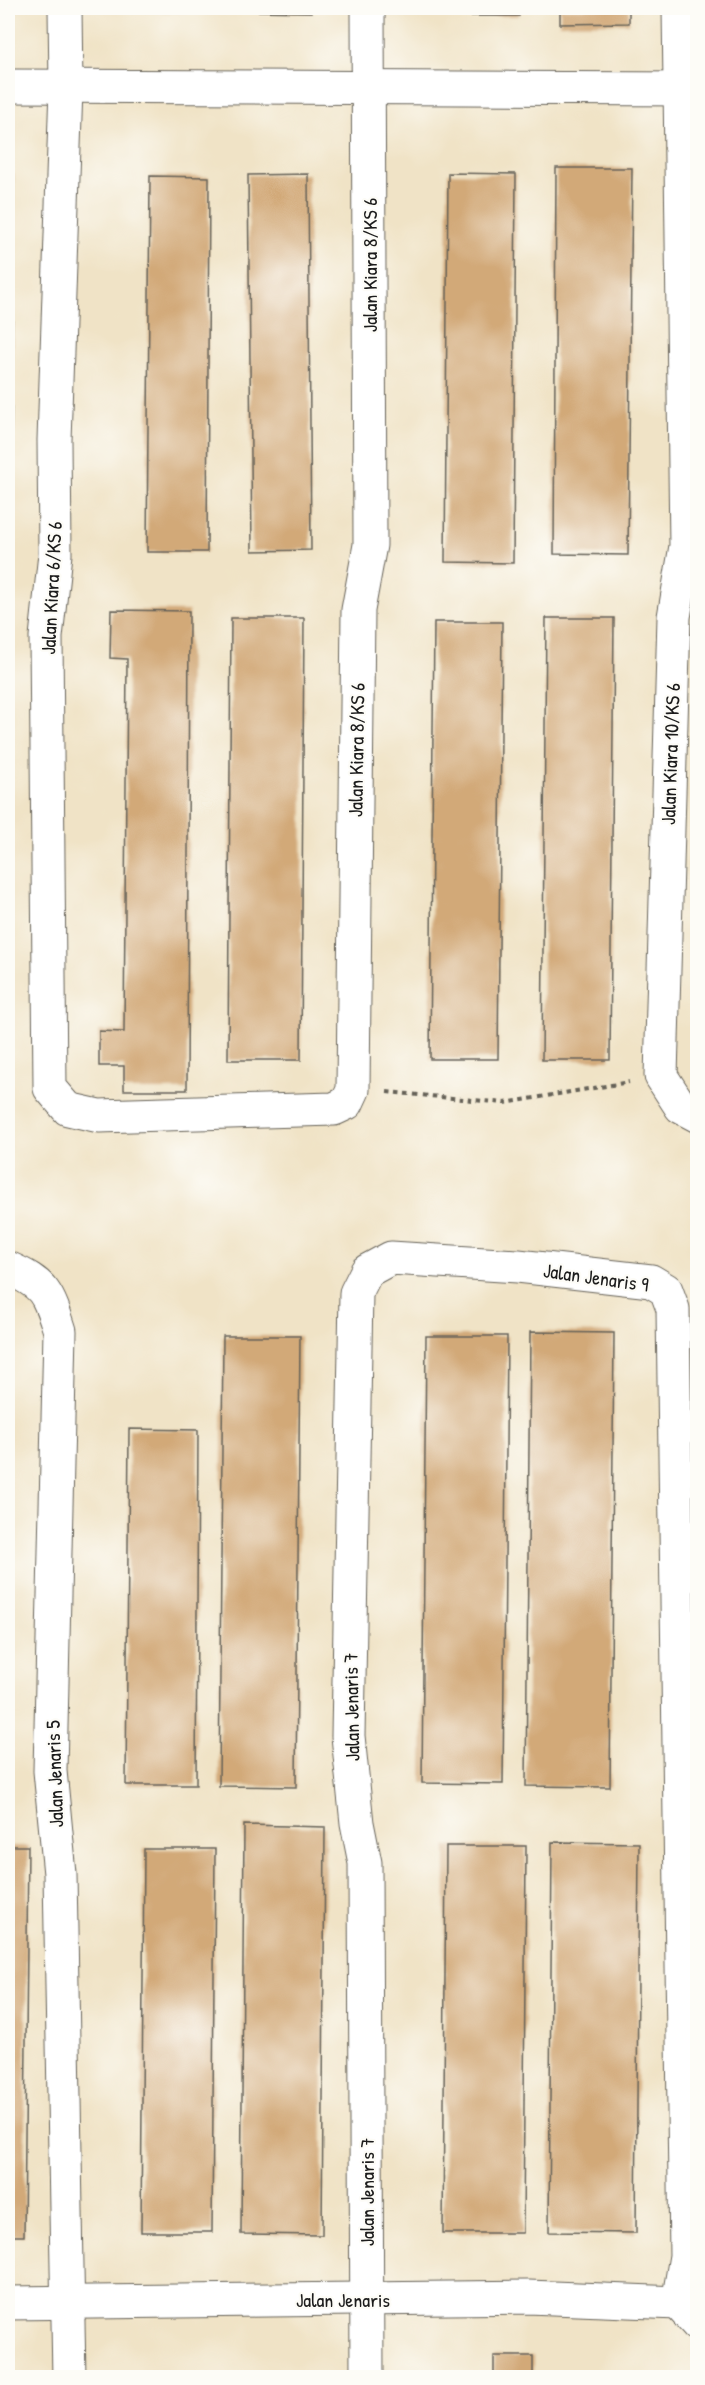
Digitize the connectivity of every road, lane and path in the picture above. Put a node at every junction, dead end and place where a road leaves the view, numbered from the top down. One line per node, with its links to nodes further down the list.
1 (65, 8): 5 (street, Jalan Kiara 6/KS 6)
2 (368, 8): 6 (street, Jalan Kiara 8/KS 6)
3 (679, 8): 7 (street, Jalan Kiara 10/KS 6)
4 (8, 86): 5 (street)
5 (66, 87): 6 (street); 9 (street, Jalan Kiara 6/KS 6)
6 (368, 87): 7 (street); 9 (street, Jalan Kiara 8/KS 6)
7 (688, 89): 8 (street, Jalan Kiara 10/KS 6)
8 (662, 1076): 9 (path); 10 (street)
9 (353, 1090)
10 (698, 1116)
11 (518, 1266): 13 (street, Jalan Jenaris 7); 16 (street, Jalan Jenaris 9)
12 (8, 1268): 15 (street, Jalan Jenaris 5)
13 (366, 2299): 15 (street, Jalan Jenaris); 16 (street, Jalan Jenaris); 18 (street, Jalan Jenaris 7)
14 (8, 2303): 15 (street, Jalan Jenaris)
15 (69, 2304): 17 (street, Jalan Jenaris 5)
16 (688, 2314)
17 (69, 2378)
18 (367, 2378)

